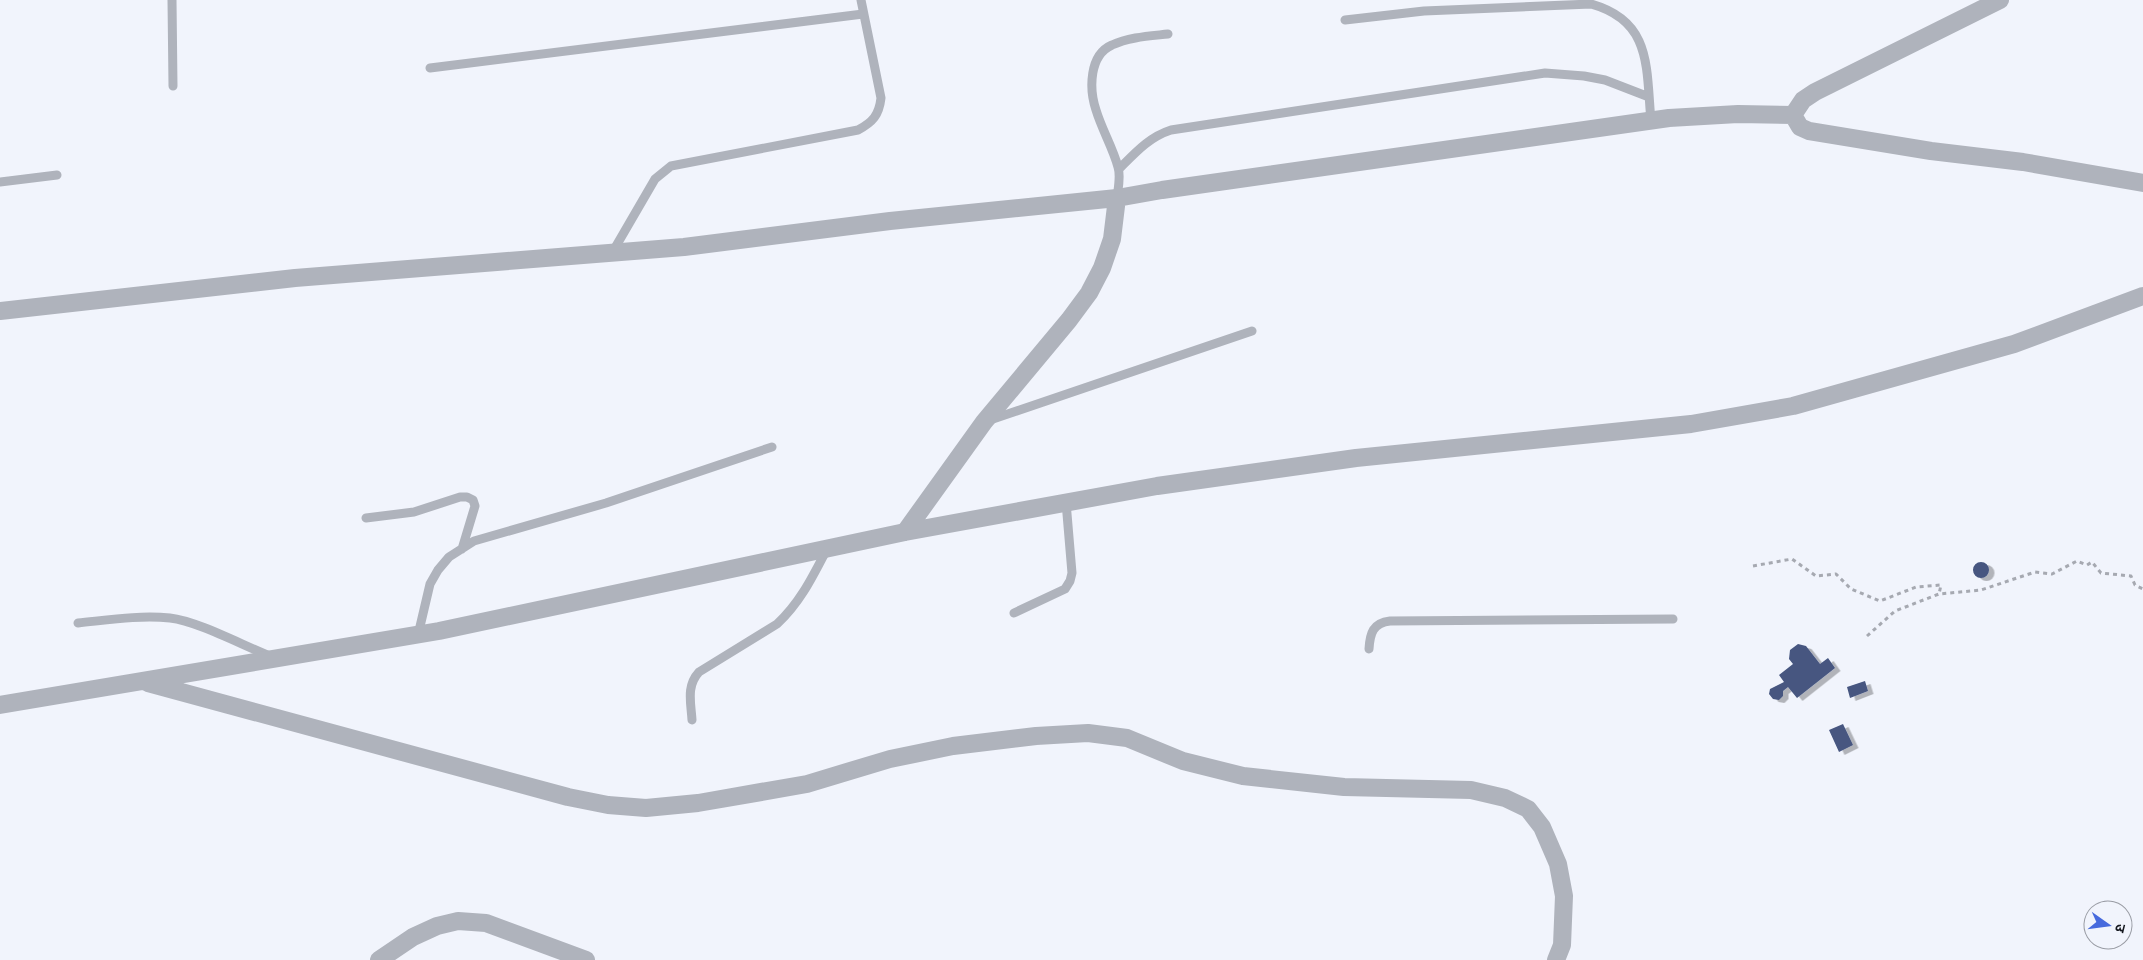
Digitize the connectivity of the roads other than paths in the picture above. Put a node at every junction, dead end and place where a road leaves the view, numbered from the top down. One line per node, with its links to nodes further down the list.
1 (172, 0): 8 (lane)
2 (860, 0): 4 (lane)
3 (2000, 0): 10 (street)
4 (863, 14): 7 (lane); 17 (lane)
5 (1345, 20): 9 (lane)
6 (1168, 34): 12 (lane)
7 (430, 68)
8 (173, 86)
9 (1649, 97): 11 (lane); 12 (lane)
10 (1793, 115): 11 (street); 15 (street)
11 (1651, 120): 16 (street)
12 (1119, 169): 16 (lane)
13 (57, 175): 14 (lane)
14 (0, 182)
15 (2143, 183)
16 (1117, 198): 17 (street); 21 (street)
17 (612, 253): 19 (street)
18 (2143, 296): 23 (street)
19 (0, 311)
20 (1252, 331): 21 (lane)
21 (984, 422): 25 (street)
22 (772, 447): 27 (lane)
23 (1066, 502): 25 (street); 28 (lane)
24 (366, 518): 27 (lane)
25 (906, 532): 26 (street)
26 (828, 548): 31 (street); 36 (lane)
27 (461, 549): 31 (lane)
28 (1014, 613)
29 (1673, 619): 32 (lane)
30 (78, 624): 33 (lane)
31 (418, 635): 33 (street)
32 (1369, 648)
33 (277, 659): 34 (street)
34 (143, 682): 35 (street); 39 (street)
35 (0, 705)
36 (692, 720)
37 (380, 960): 38 (street)
38 (586, 960)
39 (1556, 960)

